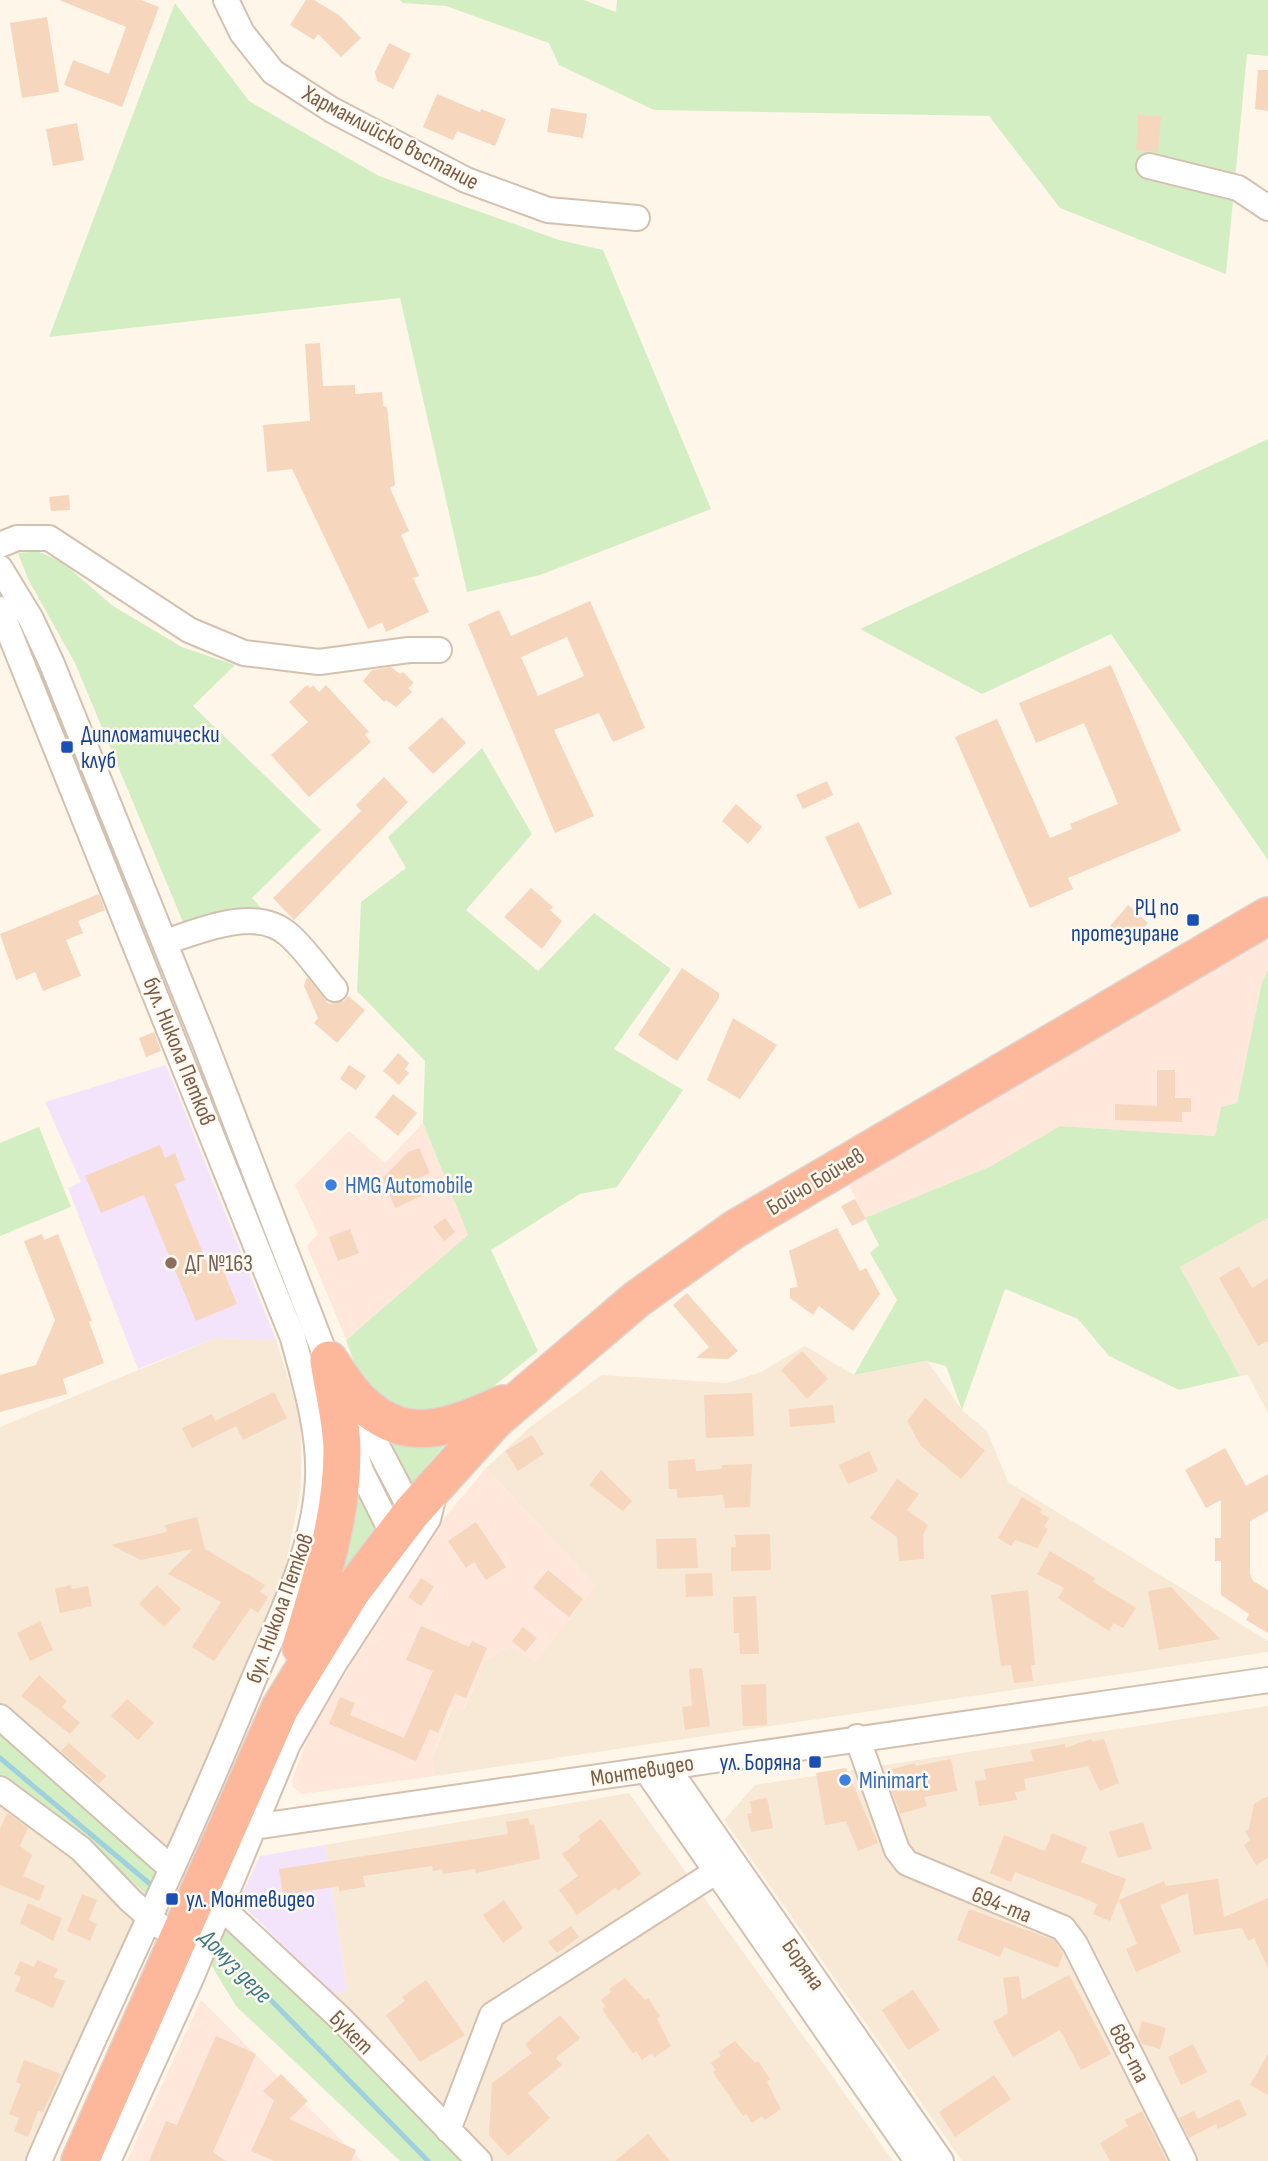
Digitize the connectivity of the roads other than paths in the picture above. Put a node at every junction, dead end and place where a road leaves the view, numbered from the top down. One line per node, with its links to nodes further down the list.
1 (226, 0): 4 (street, Харманлийско въстание)
2 (1149, 166): 3 (street)
3 (1268, 208)
4 (637, 218)
5 (0, 545): 8 (street)
6 (0, 568): 10 (street, бул. Никола Петков)
7 (0, 609): 24 (street, бул. Никола Петков)
8 (439, 650)
9 (1268, 916): 13 (highway, Бойчо Бойчев)
10 (165, 942): 11 (street); 12 (street, бул. Никола Петков)
11 (335, 989)
12 (329, 1360): 13 (highway); 15 (street, бул. Никола Петков); 17 (highway)
13 (523, 1395): 14 (highway, Бойчо Бойчев)
14 (436, 1485): 15 (highway, Бойчо Бойчев); 22 (street, бул. Никола Петков)
15 (402, 1524): 17 (highway, бул. Никола Петков)
16 (1268, 1681): 19 (street, Монтевидео)
17 (279, 1708): 22 (highway, бул. Никола Петков)
18 (0, 1717): 24 (street, Букет)
19 (857, 1738): 20 (street, Монтевидео); 26 (street, 694-та)
20 (657, 1768): 22 (street, Монтевидео); 23 (street, Боряна); 33 (street, Боряна)
21 (0, 1789): 25 (street)
22 (239, 1829): 24 (highway, бул. Никола Петков)
23 (717, 1871): 27 (street); 32 (street, Боряна)
24 (195, 1892): 25 (highway, бул. Никола Петков); 27 (street, Букет)
25 (169, 1930): 28 (street, бул. Никола Петков); 29 (highway, бул. Никола Петков); 30 (street, бул. Никола Петков)
26 (1075, 1944): 34 (street, 686-та)
27 (448, 2130): 31 (street, Букет)
28 (39, 2161)
29 (80, 2161)
30 (108, 2161)
31 (479, 2161)
32 (917, 2161)
33 (941, 2161)
34 (1184, 2161)

